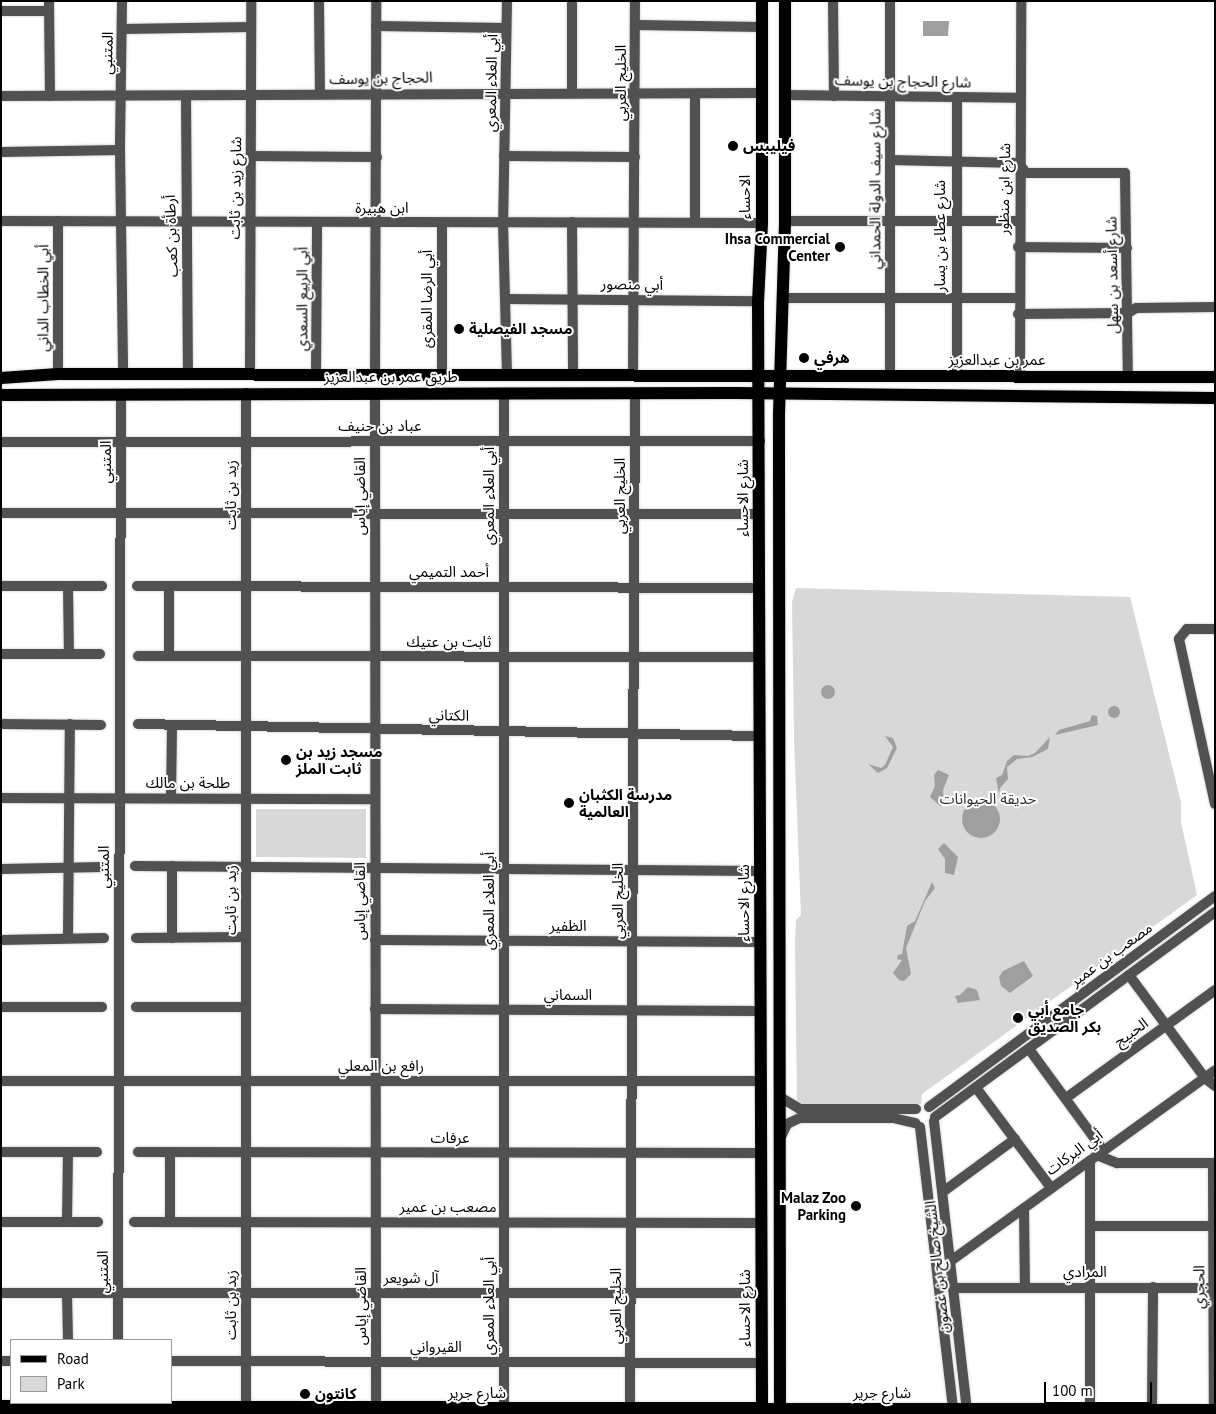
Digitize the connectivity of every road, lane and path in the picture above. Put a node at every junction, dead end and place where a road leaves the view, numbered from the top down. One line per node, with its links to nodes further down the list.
1 (122, 1): 20 (street, المتنبي)
2 (251, 1): 18 (street, شارع زيد بن ثابت)
3 (319, 1): 24 (street)
4 (376, 1): 16 (street)
5 (507, 1): 19 (street, أبي العلاء المعري)
6 (572, 1): 22 (street)
7 (636, 1): 15 (street, الخليج العربي)
8 (762, 1): 17 (main road, الاحساء)
9 (786, 1): 30 (main road)
10 (833, 1): 34 (street)
11 (890, 1): 35 (street, شارع سيف الدولة الحمداني)
12 (1020, 1): 37 (street, شارع ابن منظور)
13 (49, 6): 14 (street); 32 (street)
14 (1, 11)
15 (636, 25): 17 (street); 23 (street, الخليج العربي)
16 (376, 26): 19 (street); 25 (street)
17 (761, 26): 26 (main road, الاحساء)
18 (251, 27): 20 (street); 27 (street, شارع زيد بن ثابت)
19 (506, 28): 21 (street, أبي العلاء المعري)
20 (122, 29): 29 (street, المتنبي)
21 (506, 92): 22 (street, الحجاج بن يوسف); 25 (street, الحجاج بن يوسف); 41 (street, أبي العلاء المعري)
22 (572, 92): 23 (street, الحجاج بن يوسف)
23 (636, 92): 28 (street, الحجاج بن يوسف); 43 (street, الخليج العربي)
24 (320, 93): 25 (street, الحجاج بن يوسف); 27 (street, الحجاج بن يوسف)
25 (377, 93): 42 (street)
26 (761, 93): 28 (street, الحجاج بن يوسف); 63 (main road, الاحساء)
27 (250, 94): 33 (street, الحجاج بن يوسف); 40 (street, شارع زيد بن ثابت)
28 (695, 94): 57 (street)
29 (121, 95): 32 (street, الحجاج بن يوسف); 33 (street, الحجاج بن يوسف); 38 (street, المتنبي)
30 (785, 95): 34 (street, شارع الحجاج بن يوسف); 50 (main road)
31 (1, 96): 32 (street, الحجاج بن يوسف)
32 (50, 96)
33 (186, 96): 61 (street, أرطأة بن كعب)
34 (834, 96): 35 (street, شارع الحجاج بن يوسف)
35 (890, 96): 36 (street, شارع الحجاج بن يوسف); 44 (street, شارع سيف الدولة الحمداني)
36 (957, 97): 37 (street, شارع الحجاج بن يوسف); 45 (street, شارع عطاء بن يسار)
37 (1020, 98): 46 (street, شارع ابن منظور)
38 (120, 150): 39 (street); 49 (street, المتنبي)
39 (1, 152)
40 (251, 156): 42 (street); 51 (street, شارع زيد بن ثابت)
41 (504, 156): 43 (street); 54 (street, أبي العلاء المعري)
42 (377, 157): 53 (street)
43 (635, 157): 56 (street, الخليج العربي)
44 (890, 160): 45 (street); 58 (street, شارع سيف الدولة الحمداني)
45 (955, 160): 46 (street); 59 (street, شارع عطاء بن يسار)
46 (1019, 162): 60 (street, شارع ابن منظور); 65 (street, شارع أسعد بن سهل)
47 (1, 221): 48 (street, ابن هبيرة)
48 (58, 221): 49 (street, ابن هبيرة); 79 (street, أبي الخطاب الداني)
49 (122, 221): 61 (street, ابن هبيرة); 80 (street, المتنبي)
50 (785, 221): 58 (street); 67 (main road)
51 (248, 222): 52 (street, ابن هبيرة); 61 (street, ابن هبيرة); 91 (street, شارع زيد بن ثابت)
52 (317, 222): 53 (street, ابن هبيرة); 82 (street, أبي الربيع السعدي)
53 (377, 222): 62 (street, ابن هبيرة); 83 (street)
54 (503, 222): 55 (street, ابن هبيرة); 62 (street, ابن هبيرة); 70 (street, أبي العلاء المعري)
55 (572, 222): 56 (street, ابن هبيرة); 66 (street)
56 (634, 222): 57 (street, ابن هبيرة); 72 (street, الخليج العربي)
57 (695, 222): 63 (street, ابن هبيرة)
58 (890, 222): 59 (street); 68 (street, شارع سيف الدولة الحمداني)
59 (955, 222): 60 (street); 71 (street, شارع عطاء بن يسار)
60 (1019, 222): 64 (street, شارع ابن منظور)
61 (187, 223): 81 (street, أرطأة بن كعب)
62 (442, 223): 84 (street, أبي الرضا المقرئ)
63 (762, 223): 73 (main road, الاحساء)
64 (1018, 247): 65 (street); 69 (street, شارع ابن منظور)
65 (1127, 248): 75 (street, شارع أسعد بن سهل)
66 (572, 298): 70 (street, أبي منصور); 72 (street, أبي منصور); 86 (street)
67 (783, 298): 68 (street); 78 (main road)
68 (889, 298): 71 (street); 93 (street, شارع سيف الدولة الحمداني)
69 (1018, 298): 71 (street); 76 (street, شارع ابن منظور)
70 (506, 299): 85 (street, أبي العلاء المعري)
71 (955, 299): 94 (street, شارع عطاء بن يسار)
72 (633, 300): 73 (street, أبي منصور); 87 (street, الخليج العربي)
73 (758, 301): 77 (main road, الاحساء)
74 (1215, 307): 75 (street)
75 (1128, 313): 76 (street); 96 (street, شارع أسعد بن سهل)
76 (1018, 314): 95 (street, شارع ابن منظور)
77 (759, 359): 78 (main road); 89 (main road, الاحساء)
78 (781, 361): 90 (main road)
79 (58, 374): 80 (main road, طريق عمر بن عبدالعزيز); 98 (main road, طريق عمر بن عبدالعزيز)
80 (124, 375): 81 (main road, طريق عمر بن عبدالعزيز)
81 (188, 375): 91 (main road, طريق عمر بن عبدالعزيز)
82 (316, 375): 83 (main road, طريق عمر بن عبدالعزيز); 91 (main road, طريق عمر بن عبدالعزيز)
83 (375, 375): 84 (main road, طريق عمر بن عبدالعزيز)
84 (442, 375): 85 (main road, طريق عمر بن عبدالعزيز)
85 (507, 375): 86 (main road, طريق عمر بن عبدالعزيز)
86 (573, 375): 87 (main road, طريق عمر بن عبدالعزيز)
87 (633, 375): 88 (main road, طريق عمر بن عبدالعزيز)
88 (740, 375): 89 (main road, طريق عمر بن عبدالعزيز); 103 (main road)
89 (760, 375): 90 (main road, طريق عمر بن عبدالعزيز); 105 (main road, الاحساء)
90 (780, 375): 92 (main road, عمر بن عبدالعزيز); 107 (main road)
91 (250, 376)
92 (801, 376): 93 (main road, عمر بن عبدالعزيز); 108 (main road)
93 (890, 376): 94 (main road, عمر بن عبدالعزيز)
94 (957, 376): 95 (main road, عمر بن عبدالعزيز)
95 (1020, 376): 96 (main road, عمر بن عبدالعزيز)
96 (1128, 376): 97 (main road, عمر بن عبدالعزيز)
97 (1215, 377)
98 (1, 378)
99 (246, 393): 100 (main road, طريق عمر بن عبدالعزيز); 104 (main road, طريق عمر بن عبدالعزيز); 118 (street, زيد بن ثابت)
100 (375, 393): 101 (main road, طريق عمر بن عبدالعزيز); 113 (street, القاضي إياس)
101 (504, 393): 102 (main road, طريق عمر بن عبدالعزيز); 114 (street, أبي العلاء المعري)
102 (635, 393): 103 (main road, طريق عمر بن عبدالعزيز); 115 (street, الخليج العربي)
103 (734, 393): 105 (main road, طريق عمر بن عبدالعزيز)
104 (121, 394): 106 (main road, طريق عمر بن عبدالعزيز); 117 (street, المتنبي)
105 (760, 394): 107 (main road, طريق عمر بن عبدالعزيز); 110 (main road, شارع الاحساء)
106 (1, 395)
107 (780, 395): 108 (main road); 111 (main road)
108 (796, 395): 109 (main road)
109 (1215, 398)
110 (760, 412): 111 (main road); 112 (main road, شارع الاحساء)
111 (780, 415): 209 (main road)
112 (760, 440): 115 (street, عباد بن حنيف); 125 (main road, شارع الاحساء)
113 (375, 441): 114 (street, عباد بن حنيف); 118 (street, عباد بن حنيف); 122 (street, القاضي إياس)
114 (504, 441): 115 (street, عباد بن حنيف); 123 (street, أبي العلاء المعري)
115 (635, 441): 124 (street, الخليج العربي)
116 (1, 442): 117 (street, عباد بن حنيف)
117 (121, 442): 118 (street, عباد بن حنيف); 120 (street, المتنبي)
118 (246, 442): 121 (street, زيد بن ثابت)
119 (1, 513): 120 (street)
120 (120, 513): 121 (street); 159 (street, المتنبي)
121 (246, 513): 122 (street); 131 (street, زيد بن ثابت)
122 (375, 514): 123 (street); 132 (street, القاضي إياس)
123 (504, 514): 124 (street); 133 (street, أبي العلاء المعري)
124 (635, 514): 125 (street); 134 (street, الخليج العربي)
125 (759, 514): 135 (main road, شارع الاحساء)
126 (1, 586): 127 (street)
127 (68, 586): 128 (street); 138 (street)
128 (102, 586)
129 (137, 586): 130 (street, أحمد التميمي)
130 (169, 586): 131 (street, أحمد التميمي); 141 (street)
131 (246, 586): 132 (street, أحمد التميمي); 142 (street, زيد بن ثابت)
132 (375, 586): 133 (street, أحمد التميمي); 143 (street, القاضي إياس)
133 (504, 587): 134 (street, أحمد التميمي); 144 (street, أبي العلاء المعري)
134 (634, 588): 135 (street, أحمد التميمي); 145 (street, الخليج العربي)
135 (760, 588): 146 (main road, شارع الاحساء)
136 (1215, 629): 163 (street)
137 (1, 654): 138 (street)
138 (69, 654): 139 (street)
139 (100, 654)
140 (138, 656): 141 (street, ثابت بن عتيك)
141 (169, 656): 142 (street, ثابت بن عتيك)
142 (246, 656): 143 (street, ثابت بن عتيك); 152 (street, زيد بن ثابت)
143 (375, 656): 144 (street, ثابت بن عتيك); 153 (street, القاضي إياس)
144 (504, 657): 145 (street, ثابت بن عتيك); 154 (street, أبي العلاء المعري)
145 (634, 657): 146 (street, ثابت بن عتيك); 155 (street, الخليج العربي)
146 (760, 657): 156 (main road, شارع الاحساء)
147 (1, 724): 148 (street)
148 (70, 724): 150 (street); 158 (street)
149 (138, 724): 151 (street, الكتاني)
150 (101, 725)
151 (172, 725): 152 (street, الكتاني); 160 (street)
152 (246, 726): 153 (street, الكتاني); 161 (street, زيد بن ثابت)
153 (375, 729): 154 (street, الكتاني); 162 (street, القاضي إياس)
154 (504, 731): 155 (street, الكتاني); 171 (street, أبي العلاء المعري)
155 (634, 734): 156 (street, الكتاني); 172 (street, الخليج العربي)
156 (760, 736): 173 (main road, شارع الاحساء)
157 (1, 798): 158 (street, طلحة بن مالك)
158 (69, 798): 159 (street, طلحة بن مالك); 168 (street)
159 (120, 798): 160 (street, طلحة بن مالك); 201 (street, المتنبي)
160 (171, 798): 161 (street, طلحة بن مالك)
161 (246, 798): 162 (street, طلحة بن مالك); 167 (street, زيد بن ثابت)
162 (375, 799): 169 (street, القاضي إياس)
163 (1215, 804)
164 (135, 866): 165 (street)
165 (172, 866): 167 (street); 180 (street)
166 (103, 867): 168 (street)
167 (246, 867): 169 (street); 176 (street, زيد بن ثابت)
168 (69, 868): 170 (street); 177 (street)
169 (375, 868): 171 (street); 182 (street, القاضي إياس)
170 (1, 869)
171 (504, 869): 172 (street); 183 (street, أبي العلاء المعري)
172 (633, 870): 173 (street); 184 (street, الخليج العربي)
173 (760, 871): 185 (main road, شارع الاحساء)
174 (1215, 896): 211 (street, مصعب بن عمير)
175 (1215, 912): 186 (street, مصعب بن عمير)
176 (246, 937): 180 (street); 191 (street, زيد بن ثابت)
177 (68, 938): 178 (street); 181 (street)
178 (104, 938)
179 (136, 938): 180 (street)
180 (172, 938)
181 (1, 940)
182 (375, 940): 183 (street, الظفير); 192 (street, القاضي إياس)
183 (504, 940): 184 (street, الظفير); 193 (street, أبي العلاء المعري)
184 (632, 941): 185 (street, الظفير); 194 (street, الخليج العربي)
185 (761, 942): 195 (main road, شارع الاحساء)
186 (1129, 975): 196 (street); 197 (street, مصعب بن عمير)
187 (1215, 990): 196 (street, الحبيج)
188 (1, 1007): 189 (street)
189 (102, 1007)
190 (136, 1007): 191 (street)
191 (246, 1007): 202 (street, زيد بن ثابت)
192 (376, 1009): 193 (street, السماني); 203 (street, القاضي إياس)
193 (504, 1010): 194 (street, السماني); 204 (street, أبي العلاء المعري)
194 (632, 1011): 195 (street, السماني); 205 (street, الخليج العربي)
195 (761, 1011): 206 (main road, شارع الاحساء)
196 (1166, 1026): 199 (street); 210 (street, الحبيج)
197 (1029, 1049): 208 (street, مصعب بن عمير); 210 (street)
198 (1215, 1070): 199 (street, أبي البركات)
199 (1205, 1078): 207 (street); 228 (street, أبي البركات)
200 (1, 1081): 201 (street, رافع بن المعلي)
201 (119, 1081): 202 (street, رافع بن المعلي); 254 (street, المتنبي)
202 (246, 1081): 203 (street, رافع بن المعلي); 223 (street, زيد بن ثابت)
203 (376, 1081): 204 (street, رافع بن المعلي); 224 (street, القاضي إياس)
204 (504, 1081): 205 (street, رافع بن المعلي); 225 (street, أبي العلاء المعري)
205 (632, 1081): 206 (street, رافع بن المعلي); 226 (street, الخليج العربي)
206 (761, 1081): 227 (main road, شارع الاحساء)
207 (1215, 1086)
208 (977, 1088): 214 (street, مصعب بن عمير); 217 (street)
209 (780, 1097): 213 (street); 216 (main road)
210 (1066, 1098): 228 (street)
211 (928, 1107): 212 (street, مصعب بن عمير); 214 (street)
212 (916, 1109): 213 (street, مصعب بن عمير); 215 (street)
213 (800, 1114): 215 (street); 216 (street)
214 (935, 1119): 215 (street, مصعب بن عمير); 231 (street, الشيخ صالح بن غصون)
215 (917, 1125): 251 (street, الشيخ صالح بن غصون)
216 (780, 1138): 272 (main road)
217 (1015, 1139): 230 (street); 231 (street)
218 (1, 1152): 219 (street)
219 (68, 1152): 220 (street); 234 (street)
220 (97, 1152)
221 (138, 1152): 222 (street, عرفات)
222 (170, 1152): 223 (street, عرفات); 237 (street)
223 (246, 1152): 224 (street, عرفات); 238 (street, زيد بن ثابت)
224 (376, 1153): 225 (street, عرفات); 239 (street, القاضي إياس)
225 (504, 1153): 226 (street, عرفات); 240 (street, أبي العلاء المعري)
226 (632, 1153): 227 (street, عرفات); 241 (street, الخليج العربي)
227 (761, 1153): 242 (main road, شارع الاحساء)
228 (1097, 1155): 229 (street); 230 (street, أبي البركات); 243 (street)
229 (1214, 1164): 244 (street, الحجري)
230 (1051, 1188): 232 (street, أبي البركات)
231 (944, 1191): 245 (street, الشيخ صالح بن غصون)
232 (1024, 1208): 245 (street, أبي البركات); 249 (street)
233 (1, 1222): 234 (street)
234 (67, 1222): 235 (street)
235 (98, 1222)
236 (134, 1222): 237 (street, مصعب بن عمير)
237 (170, 1222): 238 (street, مصعب بن عمير)
238 (246, 1222): 239 (street, مصعب بن عمير); 255 (street, زيد بن ثابت)
239 (376, 1222): 240 (street, مصعب بن عمير); 256 (street, القاضي إياس)
240 (504, 1222): 241 (street, مصعب بن عمير); 257 (street, أبي العلاء المعري)
241 (631, 1222): 242 (street, مصعب بن عمير); 258 (street, الخليج العربي)
242 (761, 1223): 259 (main road, شارع الاحساء)
243 (1091, 1226): 244 (street); 247 (street)
244 (1214, 1226): 250 (street, الحجري)
245 (952, 1260): 246 (street, الشيخ صالح بن غصون)
246 (954, 1286): 249 (street, المرادي); 251 (street, المرادي); 260 (street, الشيخ صالح بن غصون)
247 (1091, 1287): 248 (street, المرادي); 249 (street, المرادي); 282 (street)
248 (1153, 1287): 250 (street, المرادي); 281 (street)
249 (1025, 1288)
250 (1214, 1288): 264 (street, الحجري)
251 (939, 1289): 261 (street, الشيخ صالح بن غصون)
252 (1, 1293): 253 (street, آل شويعر)
253 (67, 1293): 254 (street, آل شويعر); 262 (street)
254 (118, 1293): 255 (street, آل شويعر); 263 (street, المتنبي)
255 (246, 1293): 256 (street, آل شويعر); 266 (street, زيد بن ثابت)
256 (376, 1293): 257 (street, آل شويعر); 267 (street, القاضي إياس)
257 (504, 1293): 258 (street, آل شويعر); 268 (street, أبي العلاء المعري)
258 (631, 1293): 259 (street, آل شويعر); 269 (street, الخليج العربي)
259 (761, 1293): 270 (main road, شارع الاحساء)
260 (956, 1302): 261 (street); 280 (street, الشيخ صالح بن غصون)
261 (941, 1304): 279 (street, الشيخ صالح بن غصون)
262 (68, 1339)
263 (118, 1339)
264 (1214, 1348): 283 (street, الحجري)
265 (172, 1361): 266 (street, القيرواني)
266 (246, 1361): 267 (street, القيرواني); 275 (street, زيد بن ثابت)
267 (376, 1362): 268 (street, القيرواني); 276 (street, القاضي إياس)
268 (504, 1362): 269 (street, القيرواني); 277 (street, أبي العلاء المعري)
269 (630, 1362): 270 (street, القيرواني); 278 (street, الخليج العربي)
270 (762, 1363): 271 (main road, شارع الاحساء)
271 (762, 1386): 272 (main road); 284 (main road, شارع الاحساء)
272 (780, 1386): 285 (main road)
273 (118, 1405): 274 (main road, شارع جرير); 275 (main road, شارع جرير)
274 (1, 1406)
275 (246, 1408): 276 (main road, شارع جرير)
276 (376, 1409): 277 (main road, شارع جرير)
277 (504, 1409): 278 (main road, شارع جرير)
278 (630, 1409): 284 (main road, شارع جرير)
279 (953, 1409): 280 (main road, شارع جرير); 285 (main road, شارع جرير)
280 (967, 1409): 282 (main road)
281 (1152, 1409): 282 (main road); 283 (main road)
282 (1090, 1410)
283 (1214, 1410)
284 (755, 1411): 285 (main road, شارع جرير)
285 (786, 1411)

